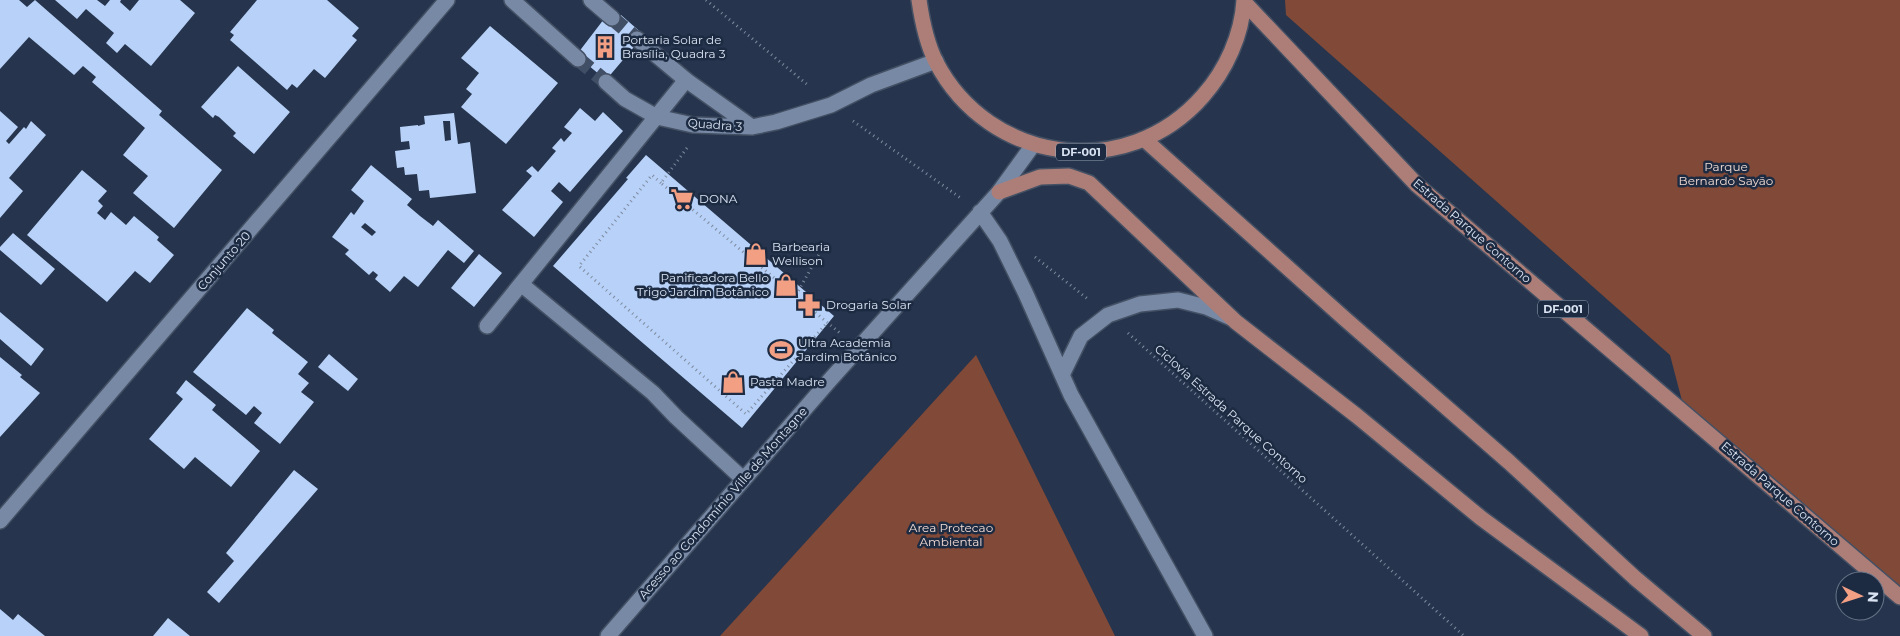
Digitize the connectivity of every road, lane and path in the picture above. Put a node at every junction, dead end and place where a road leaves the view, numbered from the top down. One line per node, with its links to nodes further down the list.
1 (447, 0): 31 (street, Conjunto 20)
2 (512, 0): 8 (street)
3 (590, 0): 6 (street)
4 (919, 0): 9 (main road, DF-001)
5 (1244, 1): 14 (main road, DF-001); 33 (main road, Estrada Parque Contorno / DF-001)
6 (612, 18)
7 (637, 40): 10 (street, Quadra 3)
8 (578, 59)
9 (936, 61): 13 (street); 15 (main road, DF-001)
10 (686, 80): 12 (street); 13 (street, Quadra 3)
11 (606, 82): 12 (street, Quadra 3)
12 (657, 117): 13 (street, Quadra 3); 22 (street)
13 (752, 127)
14 (1144, 139): 15 (main road, DF-001); 39 (main road)
15 (1033, 144): 18 (street)
16 (690, 145): 17 (path)
17 (661, 183): 23 (path); 26 (path)
18 (999, 192): 19 (street, Acesso ao Condomínio Ville de Montagne); 25 (main road)
19 (980, 212): 29 (street); 30 (street, Acesso ao Condomínio Ville de Montagne)
20 (822, 249): 23 (path)
21 (1032, 254): 24 (path, Ciclovia Estrada Parque Contorno)
22 (521, 284): 27 (street); 30 (street)
23 (796, 296): 26 (path)
24 (1108, 315): 25 (street); 29 (street); 36 (path, Ciclovia Estrada Parque Contorno)
25 (1236, 322): 32 (main road)
26 (828, 323): 28 (path)
27 (487, 326)
28 (835, 329)
29 (1062, 375): 35 (street)
30 (744, 479): 34 (street, Acesso ao Condomínio Ville de Montagne)
31 (0, 521)
32 (1570, 584): 37 (main road); 38 (main road)
33 (1900, 597)
34 (608, 636)
35 (1205, 636)
36 (1464, 636)
37 (1628, 636)
38 (1642, 636)
39 (1704, 636)

